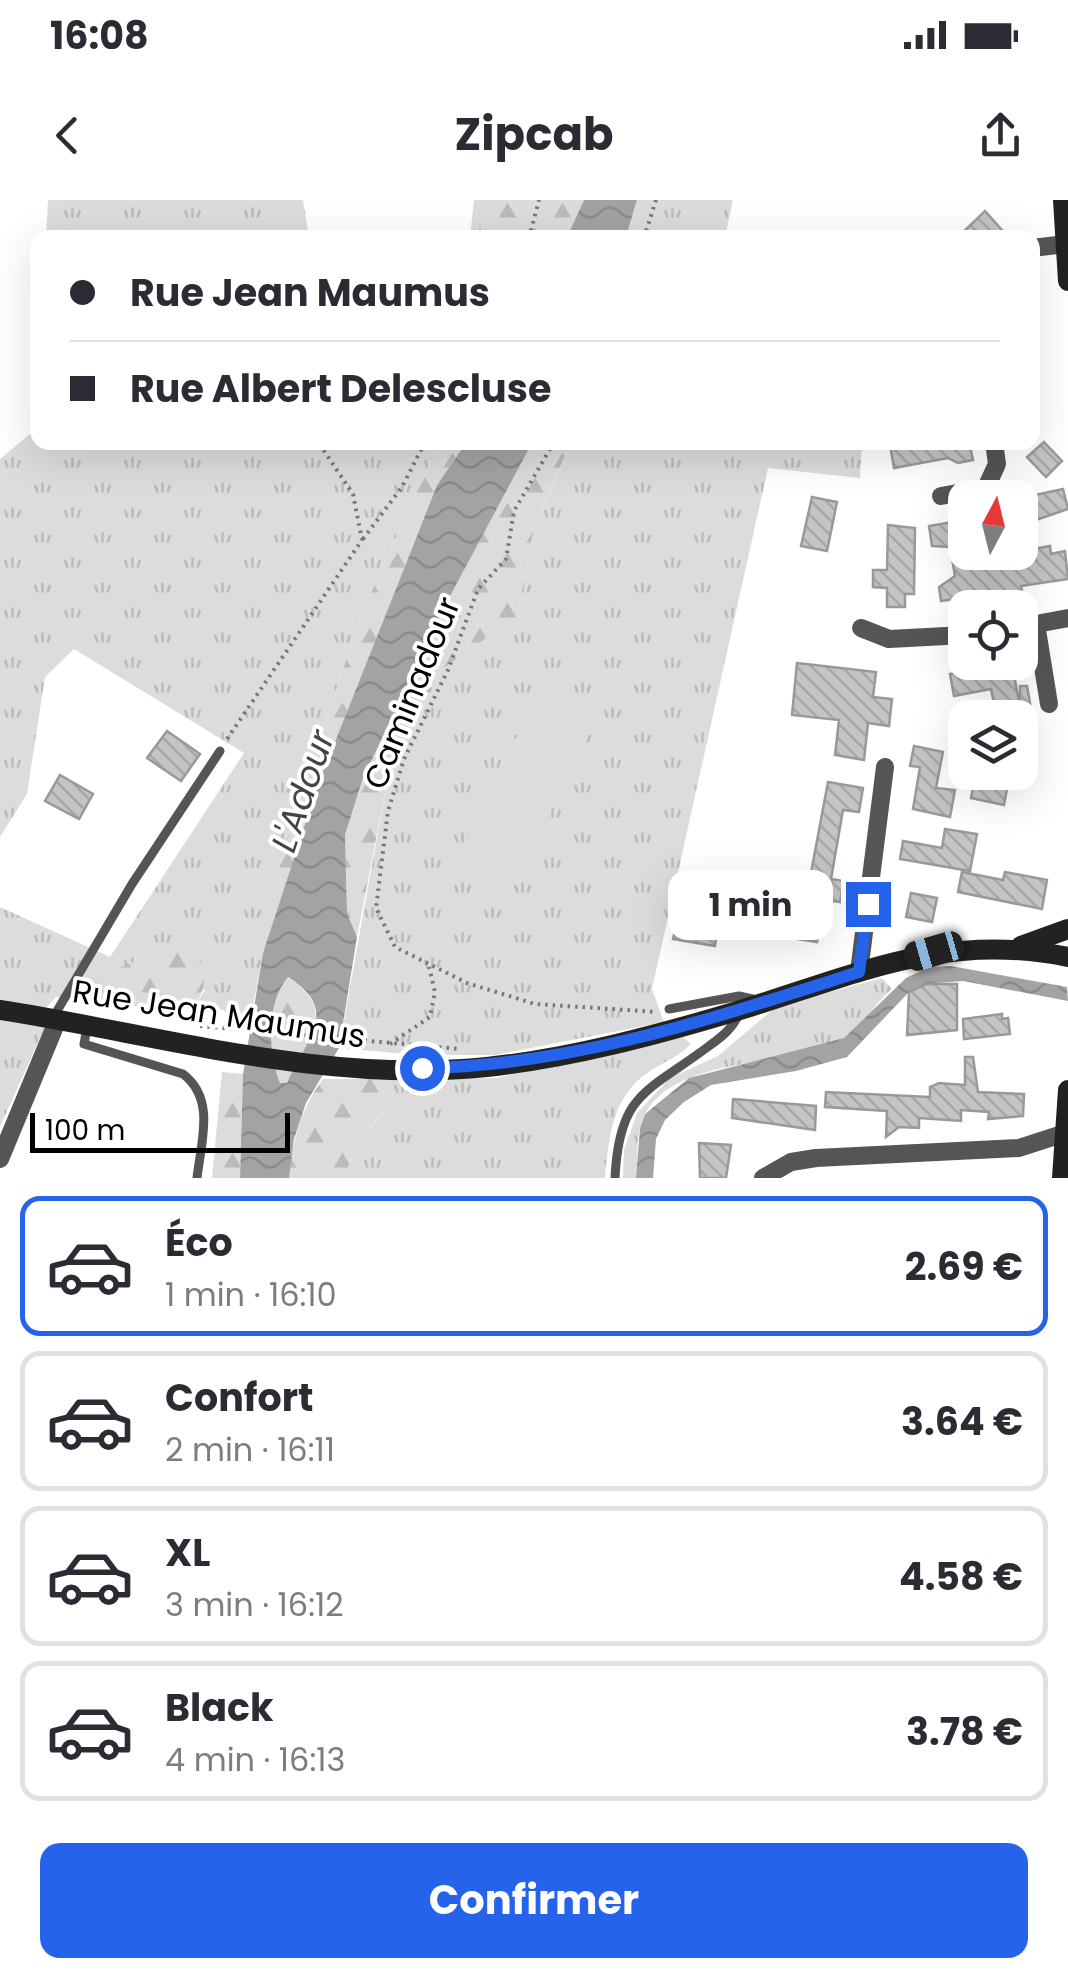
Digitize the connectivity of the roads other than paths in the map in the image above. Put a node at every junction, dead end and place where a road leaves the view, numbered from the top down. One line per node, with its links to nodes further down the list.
1 (1062, 200): 2 (main road)
2 (1066, 244): 3 (street); 4 (main road)
3 (1040, 247)
4 (1068, 268): 5 (main road)
5 (1068, 281)
6 (995, 450): 7 (street)
7 (942, 496)
8 (1068, 618): 9 (street)
9 (1038, 624)
10 (861, 628): 11 (street)
11 (948, 636)
12 (1038, 663): 13 (street)
13 (1049, 704)
14 (220, 751): 24 (lane)
15 (884, 768): 19 (street)
16 (1068, 929): 17 (main road)
17 (1014, 948): 18 (main road); 19 (main road, Rue Jean Maumus)
18 (1068, 956)
19 (859, 972): 20 (main road, Rue Jean Maumus)
20 (764, 1001): 21 (lane); 23 (main road, Rue Jean Maumus)
21 (669, 1008)
22 (0, 1010): 24 (main road, Rue Jean Maumus)
23 (741, 1010): 25 (main road, Rue Jean Maumus); 30 (lane)
24 (56, 1019): 25 (main road, Rue Jean Maumus); 28 (street)
25 (88, 1025): 29 (lane)
26 (1068, 1090): 27 (main road)
27 (1062, 1134): 31 (street); 32 (main road)
28 (0, 1159)
29 (197, 1178)
30 (615, 1178)
31 (763, 1178)
32 (1062, 1178)

